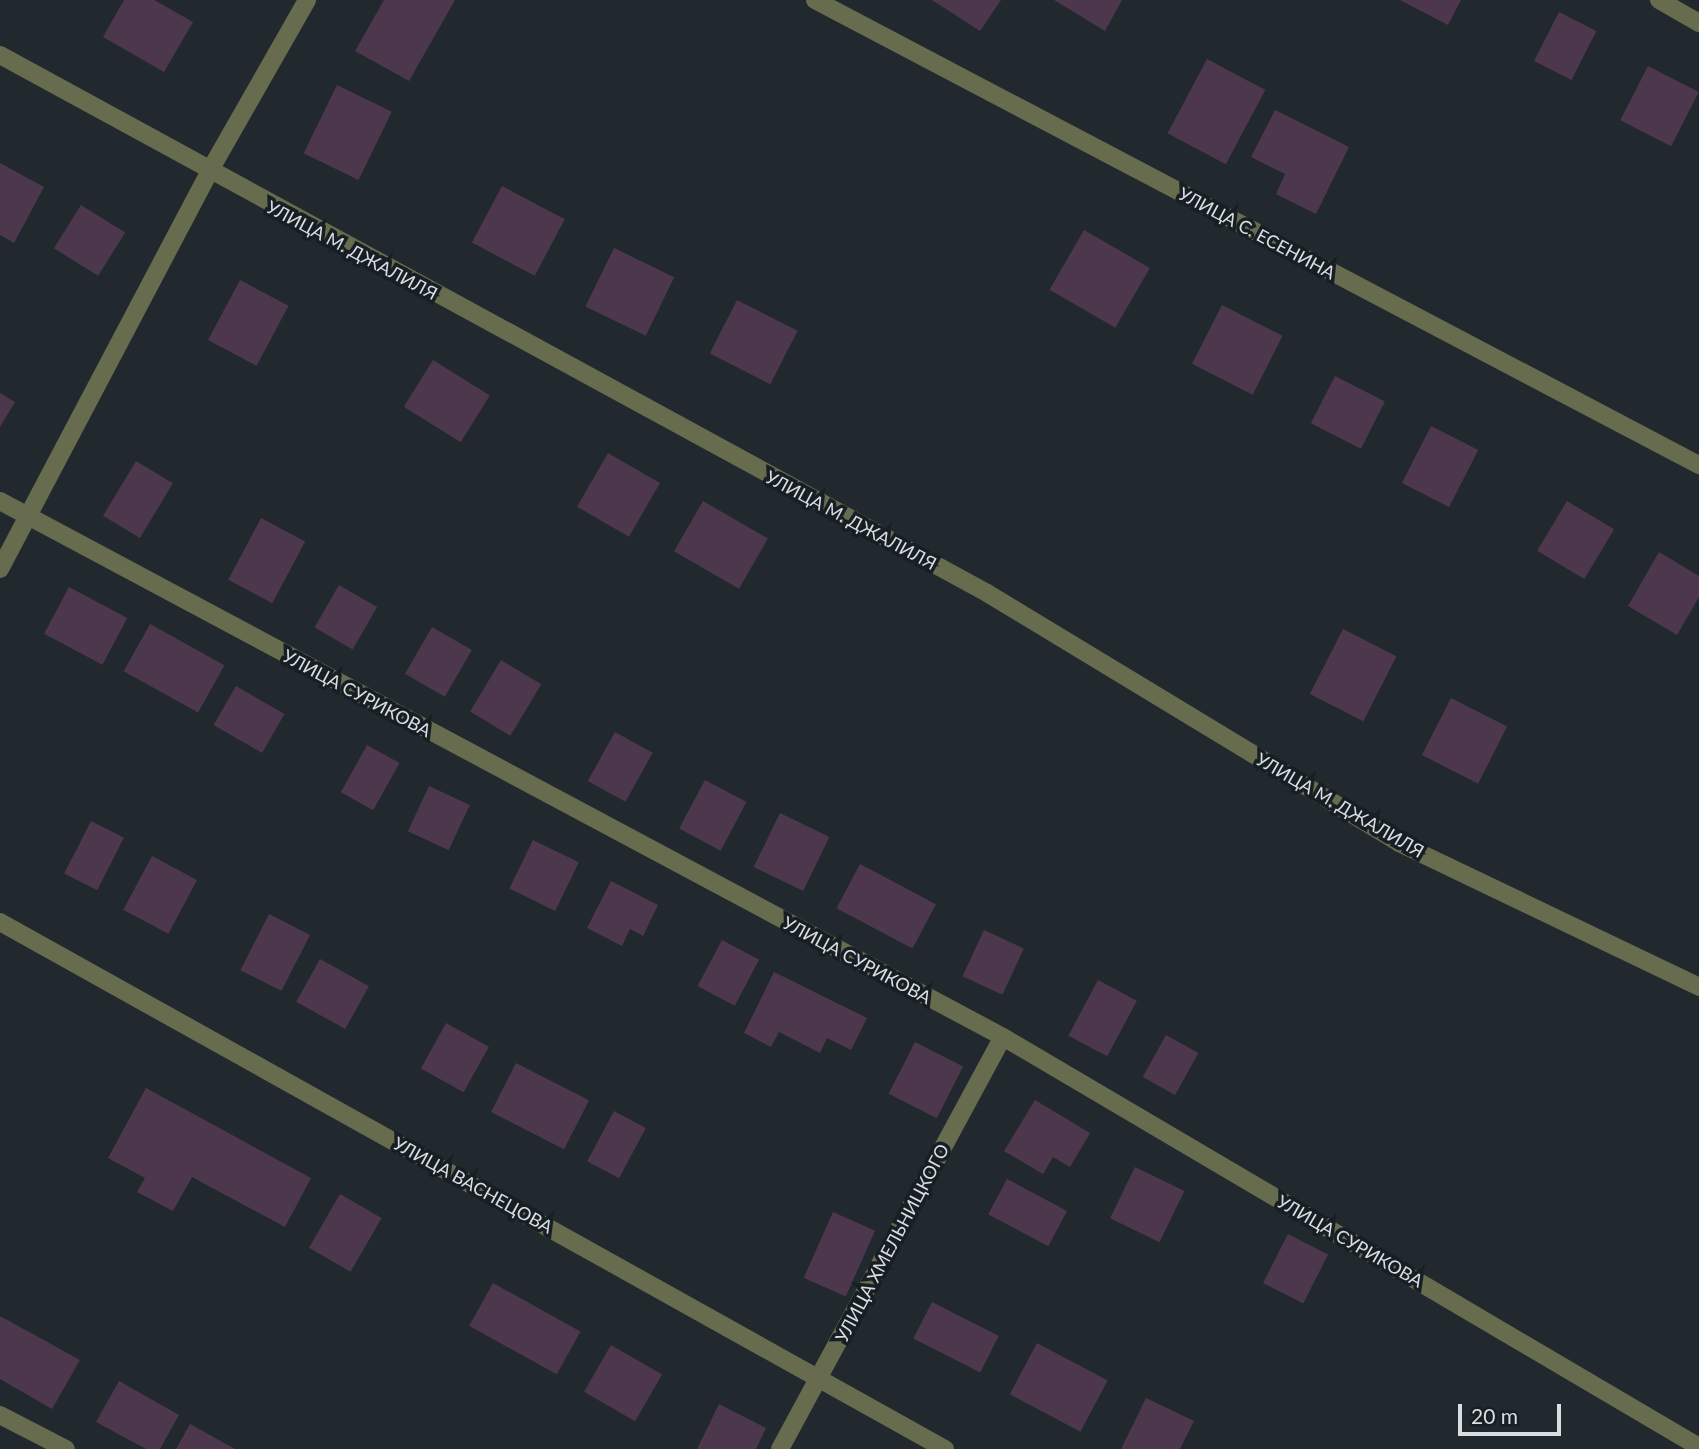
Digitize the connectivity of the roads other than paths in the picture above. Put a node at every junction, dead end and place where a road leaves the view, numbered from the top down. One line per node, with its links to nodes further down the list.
1 (307, 0): 6 (street)
2 (815, 0): 7 (street, УЛИЦА С. ЕСЕНИНА)
3 (1659, 0): 4 (street)
4 (1699, 23)
5 (0, 55): 6 (street, УЛИЦА М. ДЖАЛИЛЯ)
6 (209, 172): 9 (street); 12 (street, УЛИЦА М. ДЖАЛИЛЯ)
7 (1699, 465)
8 (0, 501): 9 (street, УЛИЦА СУРИКОВА)
9 (27, 517): 10 (street); 13 (street, УЛИЦА СУРИКОВА)
10 (0, 569)
11 (0, 922): 14 (street, УЛИЦА ВАСНЕЦОВА)
12 (1699, 987)
13 (1003, 1037): 14 (street, УЛИЦА ХМЕЛЬНИЦКОГО); 16 (street, УЛИЦА СУРИКОВА)
14 (820, 1377): 18 (street, УЛИЦА ХМЕЛЬНИЦКОГО); 19 (street, УЛИЦА ВАСНЕЦОВА)
15 (0, 1415): 17 (street)
16 (1699, 1447)
17 (65, 1449)
18 (780, 1449)
19 (945, 1449)

